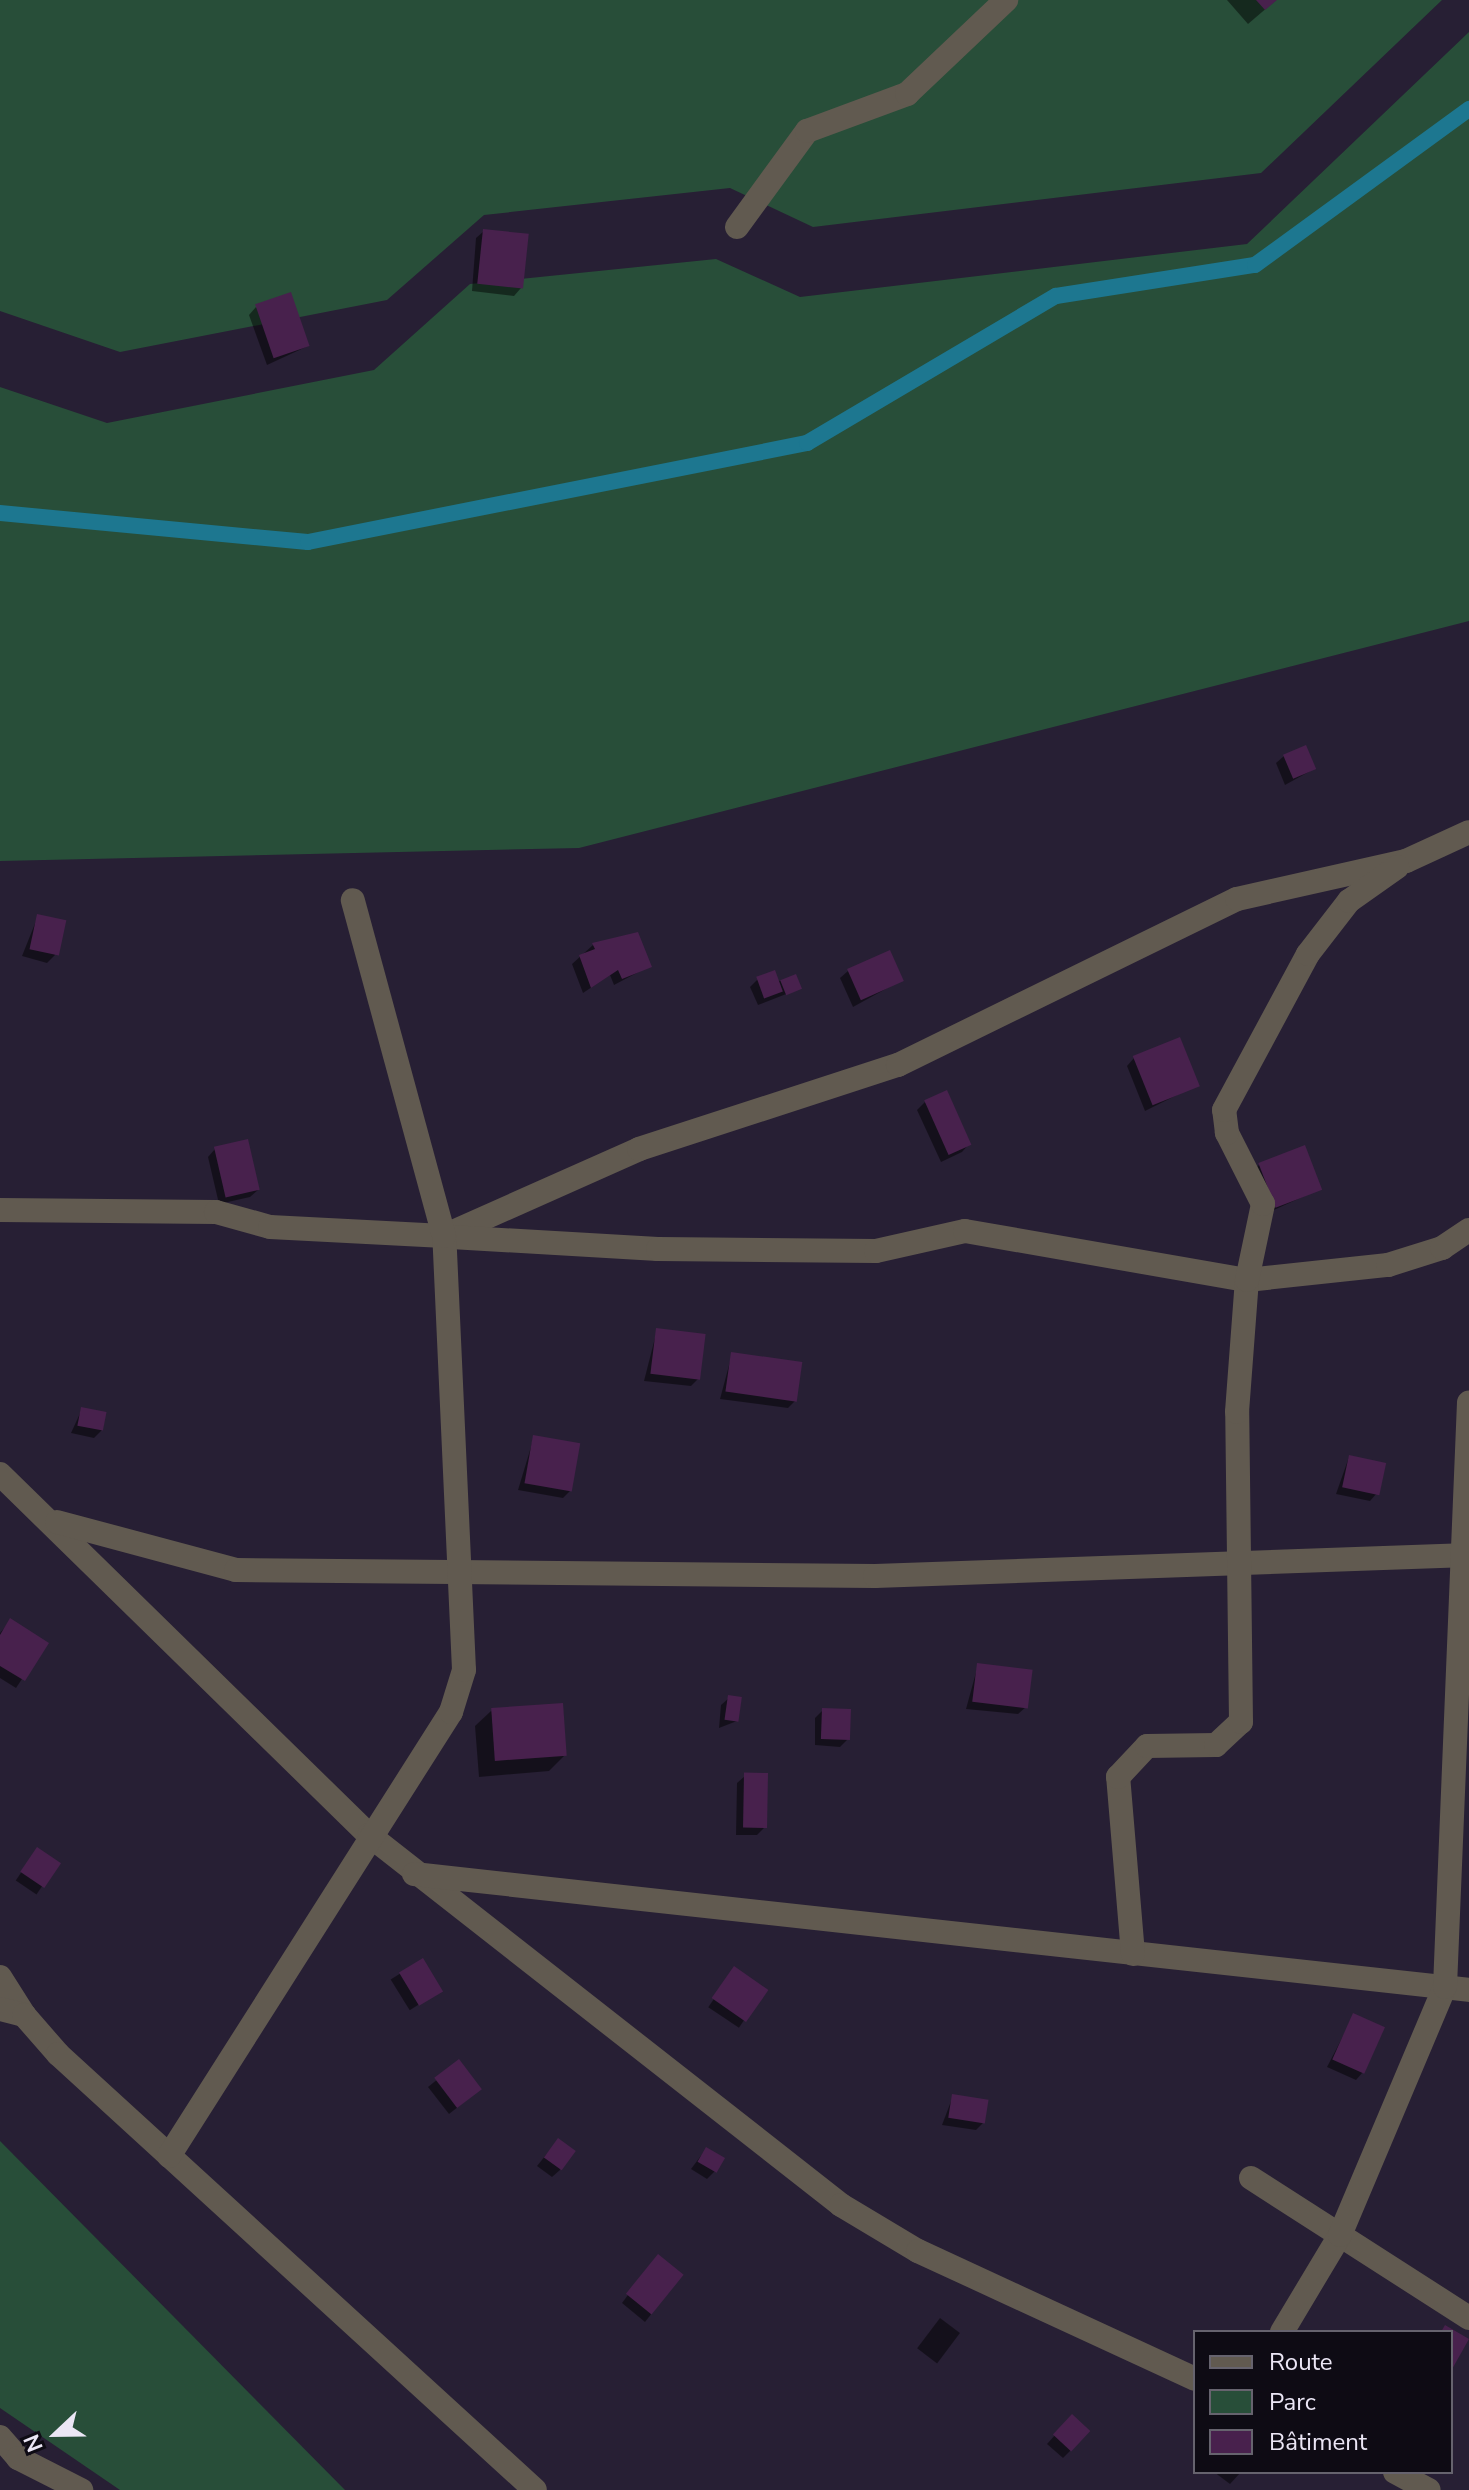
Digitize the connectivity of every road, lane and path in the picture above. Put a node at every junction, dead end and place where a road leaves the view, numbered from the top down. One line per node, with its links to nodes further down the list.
1 (1006, 0): 2 (street)
2 (737, 227)
3 (1469, 832): 4 (street)
4 (1406, 861): 8 (street); 9 (street)
5 (353, 900): 8 (street)
6 (0, 1210): 8 (street)
7 (1469, 1230): 9 (street)
8 (444, 1236): 9 (street); 15 (street)
9 (1247, 1280): 14 (street)
10 (1469, 1402): 13 (street)
11 (0, 1474): 12 (street)
12 (55, 1521): 15 (street); 16 (street)
13 (1465, 1555): 14 (street); 20 (street)
14 (1242, 1562): 15 (street); 18 (street)
15 (458, 1572): 16 (street)
16 (369, 1835): 17 (street); 23 (street)
17 (414, 1874): 18 (street); 28 (street)
18 (1133, 1954): 20 (street)
19 (0, 1977): 22 (street)
20 (1457, 1988): 25 (street)
21 (0, 2009): 22 (street)
22 (24, 2015): 23 (street)
23 (169, 2156): 32 (street)
24 (1251, 2178): 25 (street)
25 (1340, 2235): 26 (street); 27 (street)
26 (1469, 2318)
27 (1283, 2330)
28 (1193, 2378)
29 (0, 2437): 31 (street)
30 (1399, 2474): 33 (street)
31 (81, 2490)
32 (535, 2490)
33 (1429, 2490)

